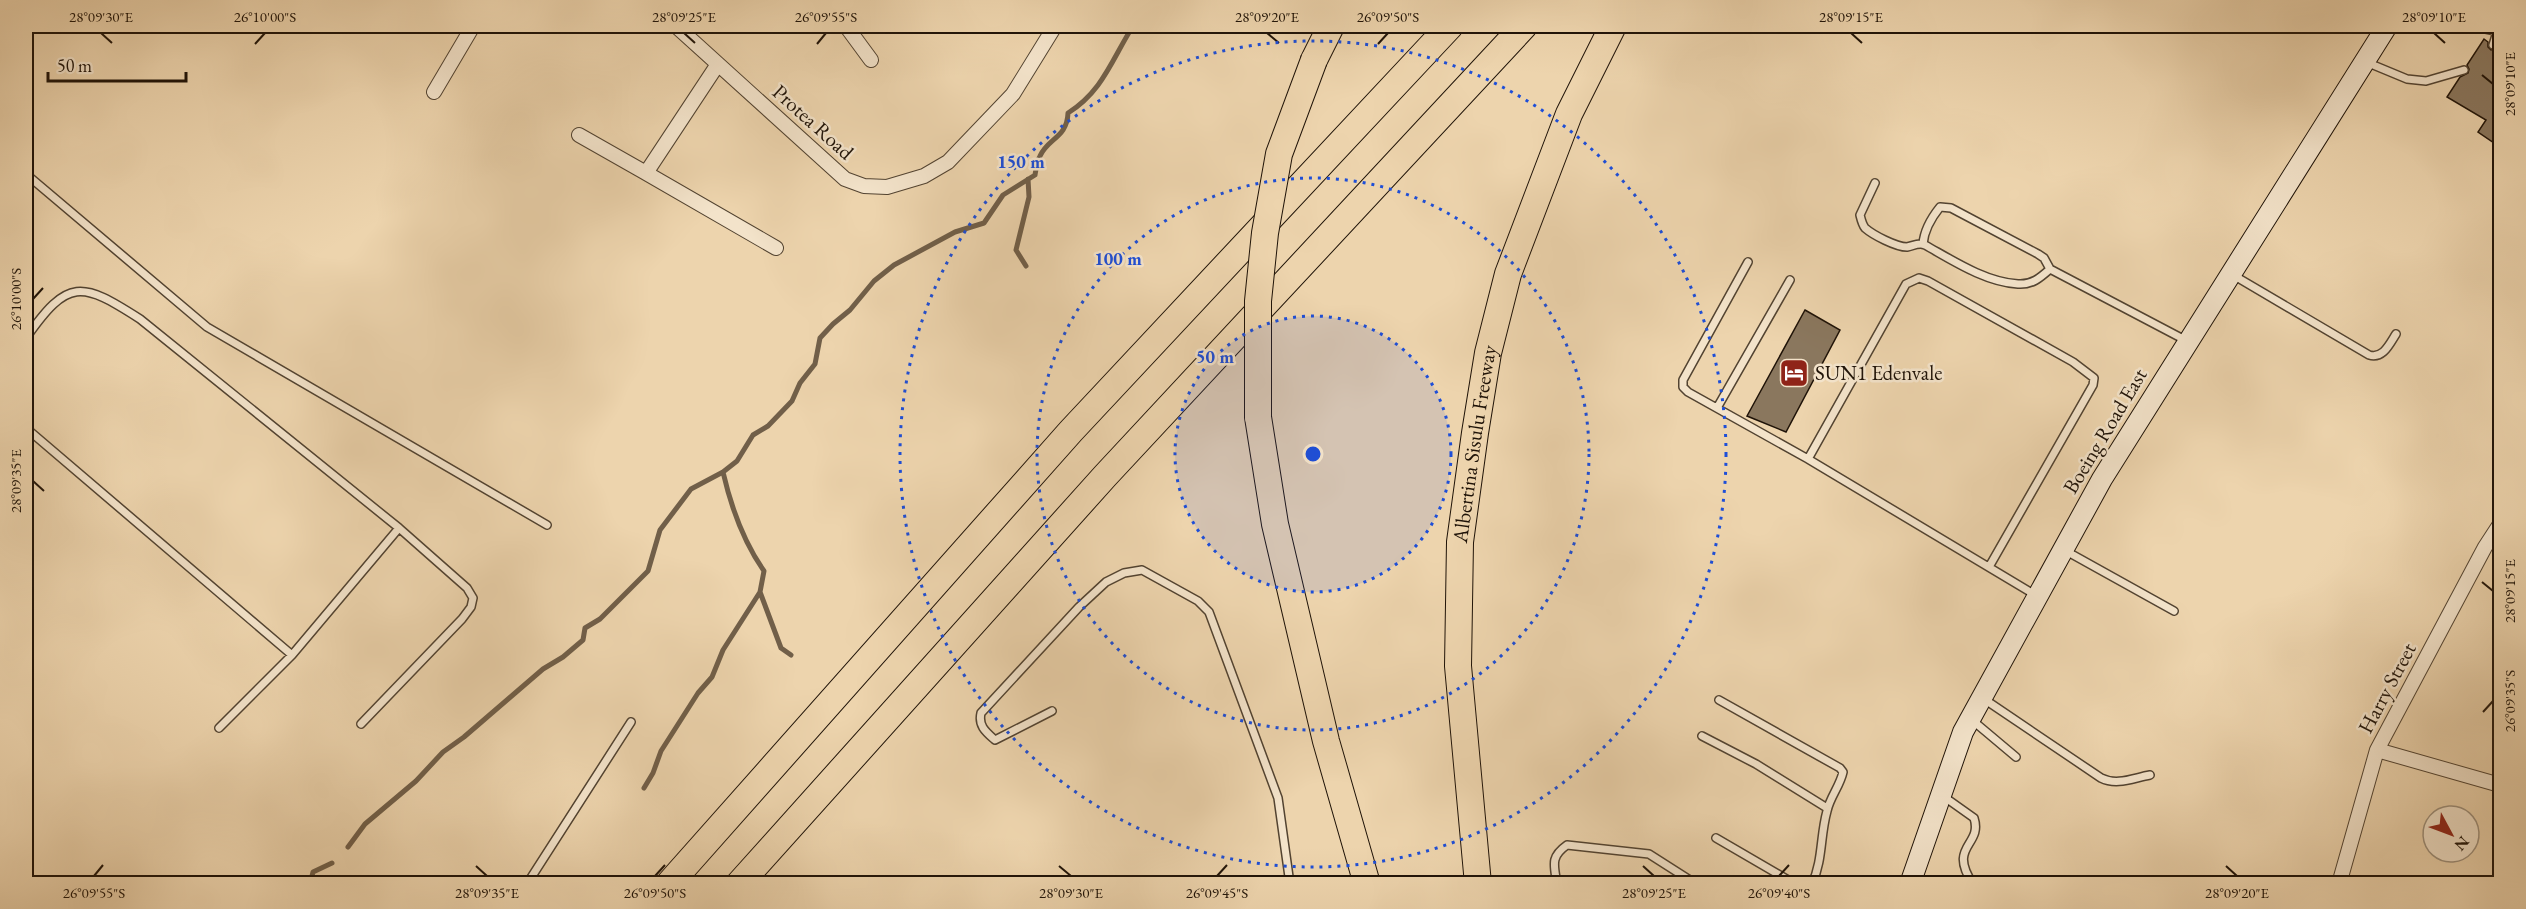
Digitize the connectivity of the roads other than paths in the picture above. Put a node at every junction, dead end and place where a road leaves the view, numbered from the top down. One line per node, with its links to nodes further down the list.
1 (472, 26): 16 (street)
2 (676, 26): 14 (street, Protea Road)
3 (846, 26): 12 (street)
4 (1055, 26): 14 (street, Protea Road)
5 (1331, 26): 61 (highway, bridge)
6 (1450, 26): 58 (highway)
7 (1524, 26): 59 (highway)
8 (1613, 26): 62 (highway, Albertina Sisulu Freeway)
9 (2386, 26): 13 (main road, Boeing Road East)
10 (2495, 27): 11 (lane)
11 (2493, 45)
12 (871, 60)
13 (2363, 61): 15 (lane); 25 (main road, Boeing Road East)
14 (718, 64): 18 (street)
15 (2464, 70)
16 (434, 92)
17 (579, 135): 18 (street)
18 (646, 173): 22 (street)
19 (26, 174): 34 (lane)
20 (1875, 183): 21 (lane)
21 (1923, 244): 24 (lane); 24 (lane)
22 (776, 248)
23 (1748, 262): 30 (lane)
24 (2050, 269): 29 (lane)
25 (2230, 274): 27 (lane); 29 (main road, Boeing Road East)
26 (1790, 280): 30 (lane)
27 (2396, 334)
28 (26, 338): 35 (lane)
29 (2188, 342): 36 (main road, Boeing Road East)
30 (1717, 408): 32 (lane)
31 (26, 428): 40 (lane)
32 (1808, 459): 37 (lane); 37 (lane)
33 (2500, 524): 49 (street, Harry Street)
34 (548, 525)
35 (399, 528): 40 (lane); 46 (lane)
36 (2063, 549): 38 (main road, Boeing Road East); 39 (lane)
37 (1989, 567): 38 (lane)
38 (2037, 597): 41 (main road, Boeing Road East)
39 (2174, 611)
40 (292, 655): 47 (lane)
41 (1982, 698): 44 (main road, Boeing Road East); 51 (lane)
42 (1719, 700): 54 (lane)
43 (1052, 711): 60 (lane)
44 (1970, 718): 50 (lane); 53 (main road, Boeing Road East)
45 (631, 722): 57 (lane)
46 (361, 724)
47 (219, 728)
48 (1702, 736): 54 (lane)
49 (2377, 750): 52 (street); 69 (street, Harry Street)
50 (2016, 757)
51 (2150, 774)
52 (2500, 785)
53 (1941, 794): 56 (main road, Boeing Road East); 68 (lane)
54 (1827, 808): 66 (lane)
55 (1716, 838): 65 (lane)
56 (1916, 874): 67 (main road, Boeing Road East)
57 (527, 884)
58 (669, 884)
59 (739, 884)
60 (1290, 884)
61 (1367, 884)
62 (1478, 884)
63 (1557, 884): 64 (lane)
64 (1696, 884)
65 (1795, 884)
66 (1812, 884)
67 (1910, 884)
68 (1973, 884)
69 (2339, 884)

